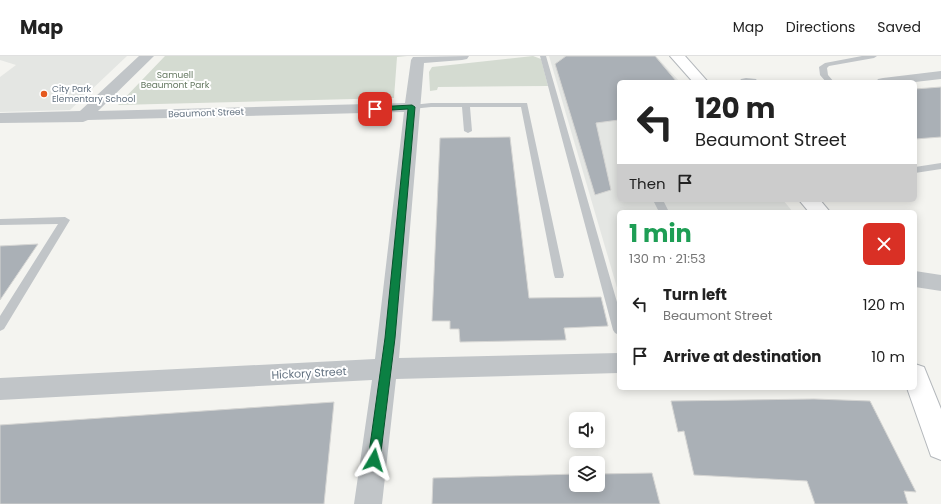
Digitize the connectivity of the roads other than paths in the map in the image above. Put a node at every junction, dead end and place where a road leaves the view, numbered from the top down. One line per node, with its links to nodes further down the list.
1 (147, 56): 13 (street)
2 (462, 56): 6 (street)
3 (543, 56): 24 (lane)
4 (677, 56): 8 (main road)
5 (874, 56): 9 (lane)
6 (417, 58): 12 (street)
7 (939, 76): 10 (street)
8 (699, 80)
9 (828, 80)
10 (902, 80)
11 (466, 105): 12 (lane); 15 (lane); 21 (lane)
12 (412, 107): 13 (street, Beaumont Street); 27 (street)
13 (83, 117): 14 (street, Beaumont Street)
14 (0, 118)
15 (468, 131)
16 (941, 166): 17 (lane)
17 (917, 170)
18 (811, 202): 19 (main road)
19 (818, 210)
20 (0, 222): 25 (lane)
21 (559, 275)
22 (917, 279): 23 (street)
23 (941, 283)
24 (617, 323)
25 (0, 326)
26 (617, 363): 27 (street, Hickory Street)
27 (385, 369): 29 (street, Hickory Street); 31 (street)
28 (917, 380): 30 (main road)
29 (0, 388)
30 (941, 446)
31 (368, 504)

